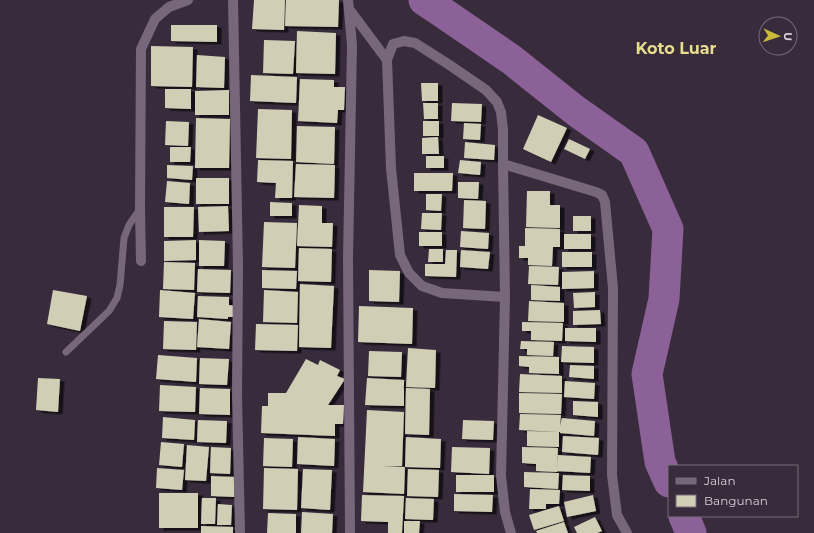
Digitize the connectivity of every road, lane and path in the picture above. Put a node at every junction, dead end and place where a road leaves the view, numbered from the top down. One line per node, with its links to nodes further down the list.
1 (188, 0): 6 (street)
2 (233, 0): 10 (street)
3 (349, 4): 4 (street); 11 (street)
4 (387, 60): 5 (street); 8 (street)
5 (503, 164): 8 (street); 13 (street)
6 (140, 208): 7 (street); 9 (lane)
7 (141, 261)
8 (505, 297): 12 (street)
9 (66, 352)
10 (240, 533)
11 (350, 533)
12 (511, 533)
13 (627, 533)

